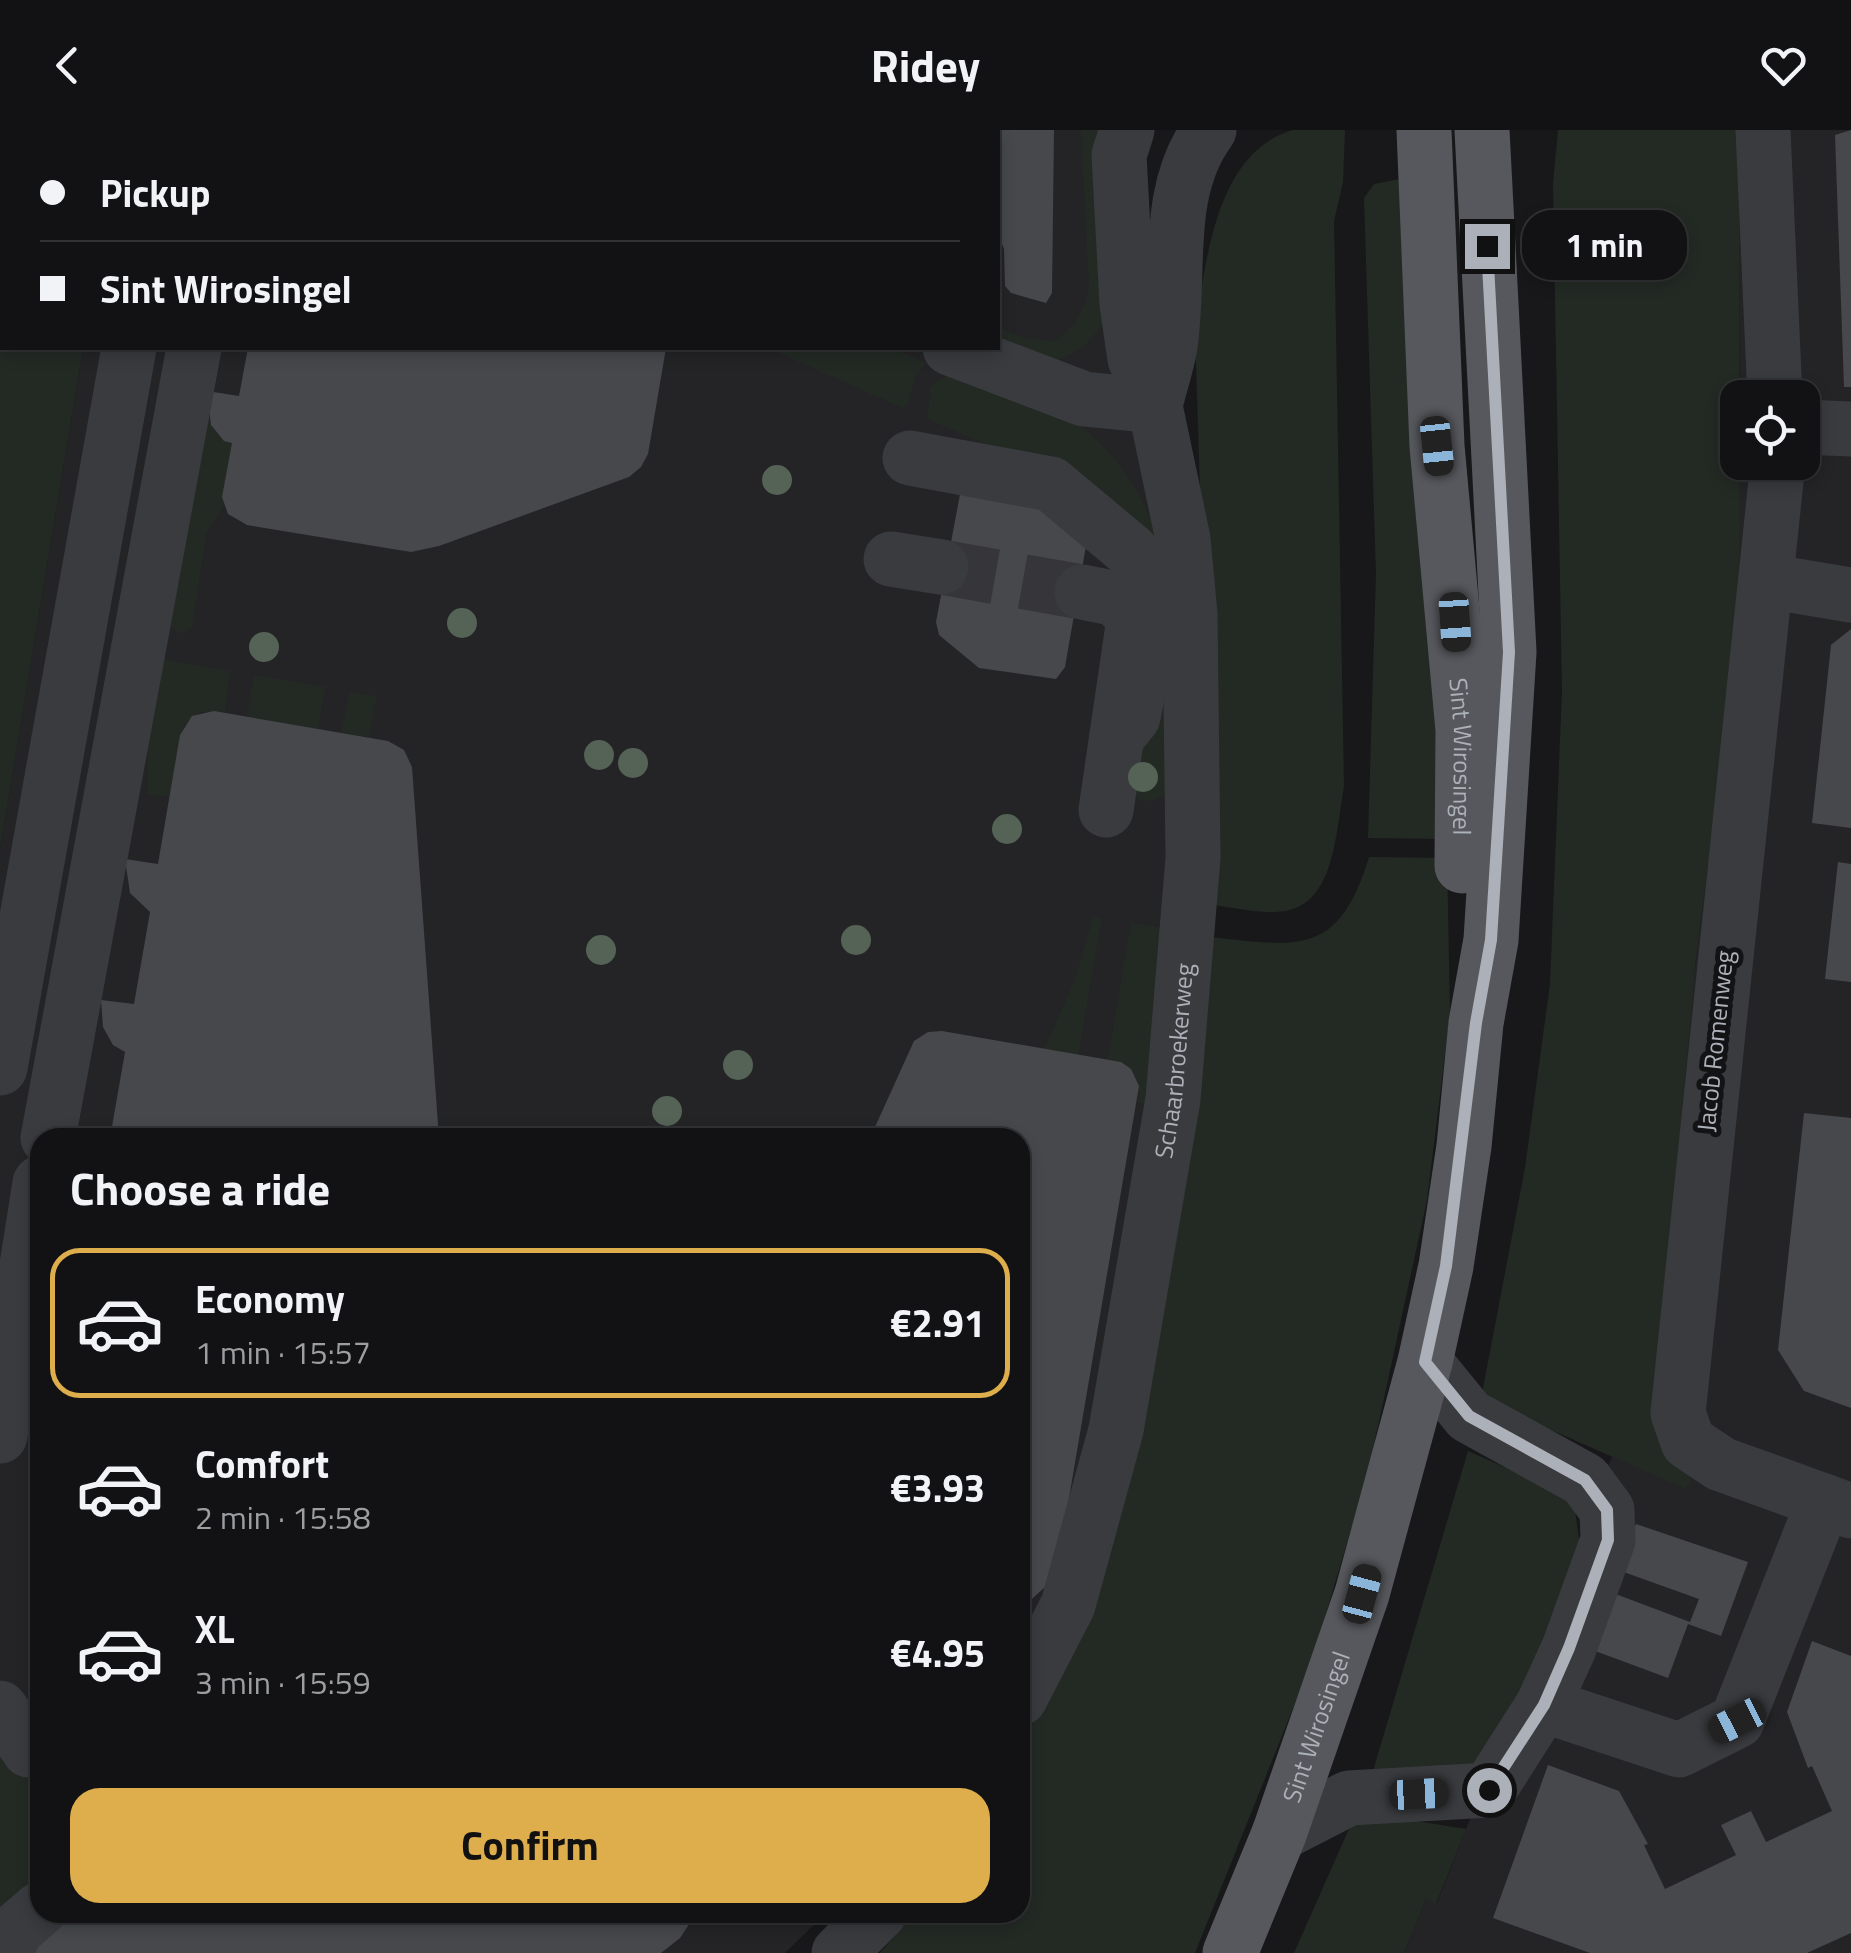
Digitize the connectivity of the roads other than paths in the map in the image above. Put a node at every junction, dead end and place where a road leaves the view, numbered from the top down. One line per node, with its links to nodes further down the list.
1 (1127, 130): 10 (street, Schaarbroekerweg)
2 (1209, 130): 10 (street, Schaarbroekerweg)
3 (1424, 130): 22 (main road, Sint Wirosingel)
4 (1482, 130): 22 (main road, Sint Wirosingel)
5 (1763, 130): 9 (street)
6 (130, 350): 18 (street)
7 (194, 350): 19 (street)
8 (955, 350): 10 (street)
9 (1774, 380)
10 (1154, 406): 29 (street, Schaarbroekerweg)
11 (1820, 428): 12 (street)
12 (1851, 429)
13 (910, 458): 20 (street)
14 (1776, 480): 15 (street, Jacob Romenweg)
15 (1766, 581): 17 (street); 28 (street, Jacob Romenweg)
16 (1082, 592): 20 (street)
17 (1851, 595)
18 (81, 629): 19 (street); 23 (street)
19 (142, 638): 24 (street)
20 (1117, 737): 21 (street)
21 (1106, 810)
22 (1476, 1023): 26 (main road, Sint Wirosingel)
23 (0, 1068)
24 (50, 1128)
25 (30, 1246): 27 (street)
26 (1425, 1362): 30 (street); 33 (main road, Sint Wirosingel)
27 (0, 1436)
28 (1837, 1506): 30 (street)
29 (1030, 1669)
30 (1544, 1705): 33 (street)
31 (0, 1708): 32 (street)
32 (30, 1750)
33 (1278, 1834): 38 (main road, Sint Wirosingel)
34 (30, 1917): 36 (street)
35 (869, 1923): 37 (street)
36 (4, 1953)
37 (838, 1953)
38 (1230, 1953)

